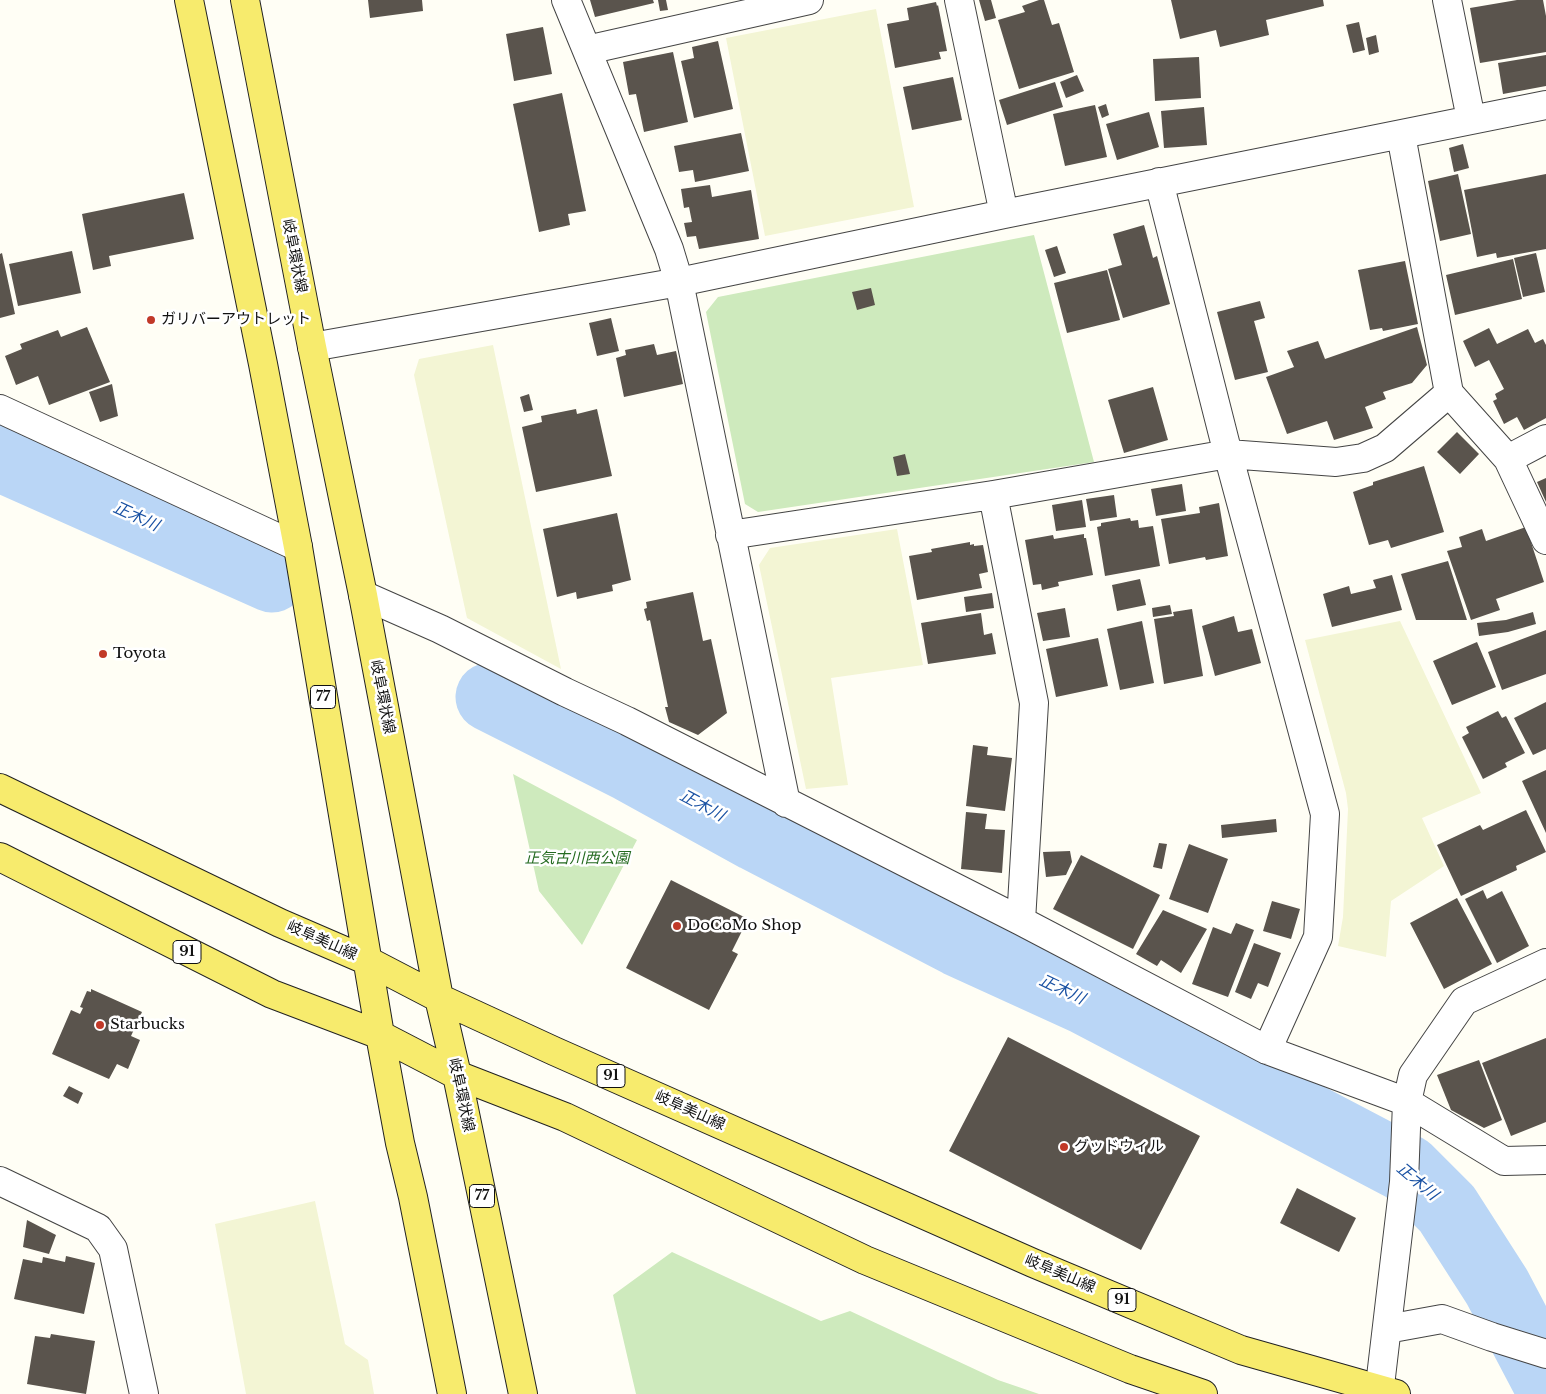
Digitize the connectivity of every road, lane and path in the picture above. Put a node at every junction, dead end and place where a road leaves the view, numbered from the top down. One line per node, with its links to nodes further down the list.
1 (189, 0): 24 (main road, 77)
2 (245, 0): 15 (main road, 岐阜環状線 / 77)
3 (566, 0): 8 (street)
4 (810, 0): 7 (street)
5 (959, 0): 13 (street)
6 (1447, 0): 10 (street)
7 (749, 7): 8 (street)
8 (587, 50): 14 (street)
9 (1546, 105): 10 (street)
10 (1471, 119): 11 (street)
11 (1402, 135): 12 (street); 16 (street)
12 (1159, 182): 13 (street); 19 (street)
13 (1004, 214): 14 (street)
14 (679, 282): 15 (street); 22 (street)
15 (312, 347): 25 (main road, 岐阜環状線 / 77)
16 (1449, 393): 19 (street); 20 (street)
17 (0, 409): 24 (street)
18 (1546, 439): 20 (street)
19 (1228, 454): 21 (street); 34 (street)
20 (1508, 460): 23 (street)
21 (994, 495): 22 (street); 29 (street)
22 (730, 535): 27 (street)
23 (1546, 540)
24 (298, 547): 30 (main road, 77)
25 (363, 595): 27 (street); 32 (main road, 岐阜環状線 / 77)
26 (0, 788): 30 (main road, 岐阜美山線 / 91)
27 (786, 803): 29 (street)
28 (0, 857): 33 (main road, 91)
29 (1021, 922): 34 (street)
30 (368, 962): 32 (main road, 岐阜美山線 / 91); 33 (main road, 77)
31 (1546, 963): 36 (street)
32 (439, 998): 35 (main road, 岐阜環状線 / 77); 41 (main road, 岐阜美山線 / 91)
33 (380, 1035): 35 (main road, 91); 43 (main road, 77)
34 (1267, 1050): 36 (street)
35 (457, 1075): 44 (main road, 岐阜環状線 / 77); 45 (main road, 91)
36 (1407, 1102): 37 (street); 39 (street)
37 (1546, 1160)
38 (0, 1181): 42 (street)
39 (1387, 1329): 40 (street); 41 (street)
40 (1546, 1354)
41 (1385, 1393)
42 (144, 1394)
43 (452, 1394)
44 (523, 1394)
45 (1203, 1394)

